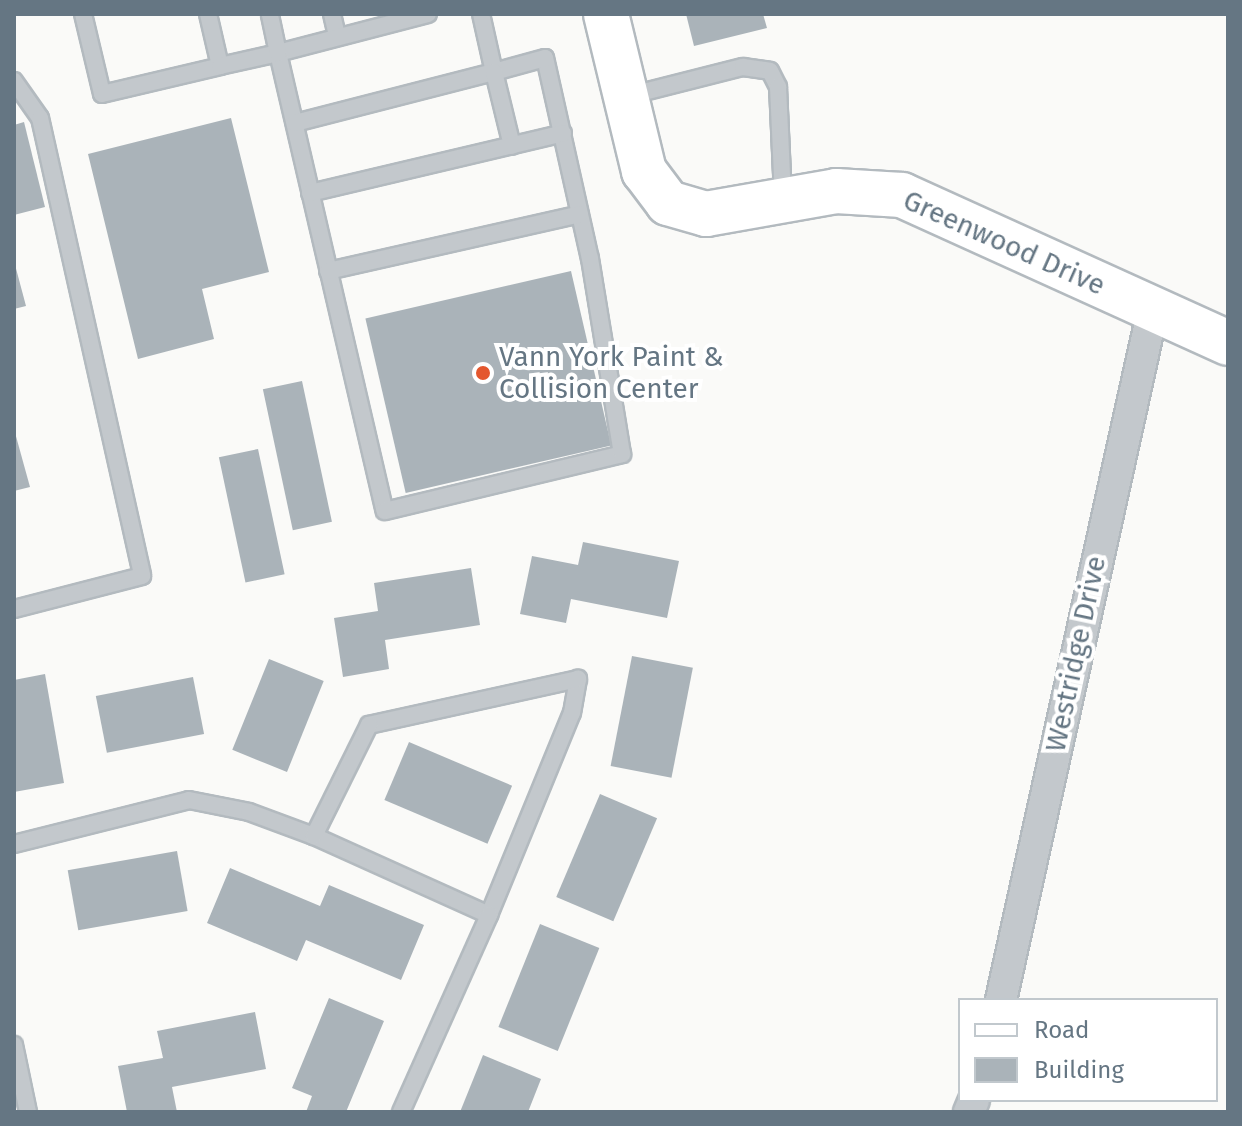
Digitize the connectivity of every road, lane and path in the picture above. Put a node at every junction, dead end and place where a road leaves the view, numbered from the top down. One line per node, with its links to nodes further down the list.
1 (83, 14): 10 (lane)
2 (208, 14): 10 (lane)
3 (270, 14): 9 (lane)
4 (428, 14): 8 (lane)
5 (481, 14): 11 (lane)
6 (606, 14): 13 (street)
7 (336, 15): 8 (lane)
8 (337, 35): 9 (lane)
9 (278, 53): 10 (lane); 14 (lane)
10 (220, 66)
11 (494, 72): 14 (lane); 15 (lane); 16 (lane)
12 (14, 81): 23 (lane)
13 (626, 97): 18 (street, Greenwood Drive); 18 (lane)
14 (295, 123): 17 (lane)
15 (563, 133): 16 (lane); 19 (lane)
16 (512, 146): 17 (lane)
17 (310, 193): 20 (lane)
18 (783, 201): 21 (street, Greenwood Drive)
19 (580, 214): 20 (lane); 20 (lane)
20 (328, 271)
21 (1153, 309): 22 (street, Greenwood Drive); 27 (street, Westridge Drive)
22 (1228, 343)
23 (14, 609)
24 (314, 836): 25 (lane); 26 (lane); 26 (lane)
25 (14, 844)
26 (489, 915): 30 (lane)
27 (1001, 998)
28 (14, 1045): 29 (lane)
29 (28, 1112)
30 (401, 1112)

